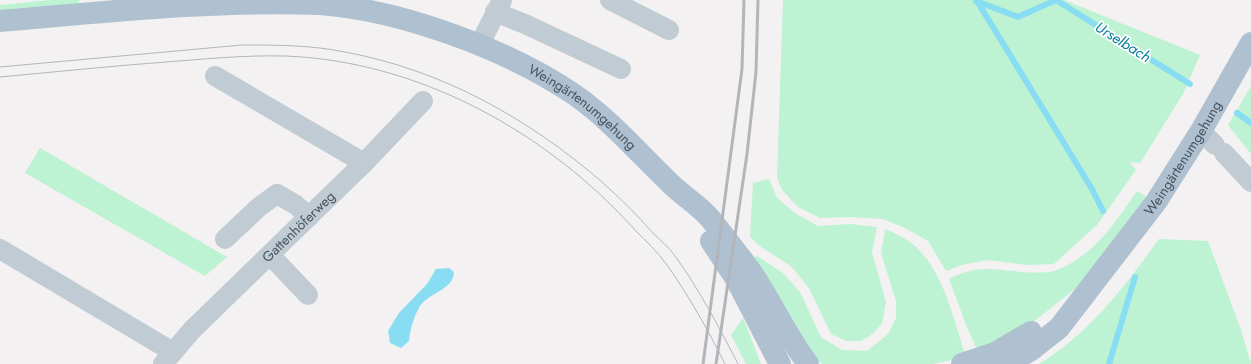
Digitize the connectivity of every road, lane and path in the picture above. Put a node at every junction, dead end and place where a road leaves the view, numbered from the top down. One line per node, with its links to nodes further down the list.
1 (610, 0): 5 (street)
2 (238, 2): 4 (main road, Weingärtenumgehung); 7 (main road, Weingärtenumgehung)
3 (498, 6): 7 (street); 8 (street)
4 (0, 21)
5 (669, 30)
6 (1251, 43): 11 (main road, Weingärtenumgehung)
7 (480, 44): 14 (main road, Weingärtenumgehung)
8 (621, 68)
9 (215, 76): 12 (street)
10 (423, 101): 12 (street, Gattenhöferweg)
11 (1213, 143): 13 (street); 19 (main road, Weingärtenumgehung)
12 (364, 163): 15 (street, Gattenhöferweg)
13 (1251, 182)
14 (673, 186): 22 (main road, Weingärtenumgehung); 23 (main road, Weingärtenumgehung)
15 (309, 217): 16 (street); 18 (street, Gattenhöferweg)
16 (225, 239)
17 (0, 249): 21 (street, Gattenhöferweg)
18 (270, 255): 20 (street); 21 (street, Gattenhöferweg)
19 (1106, 267): 24 (main road, Weingärtenumgehung); 25 (main road, Weingärtenumgehung)
20 (308, 294)
21 (168, 358)
22 (780, 364)
23 (808, 364)
24 (962, 364)
25 (1008, 364)

